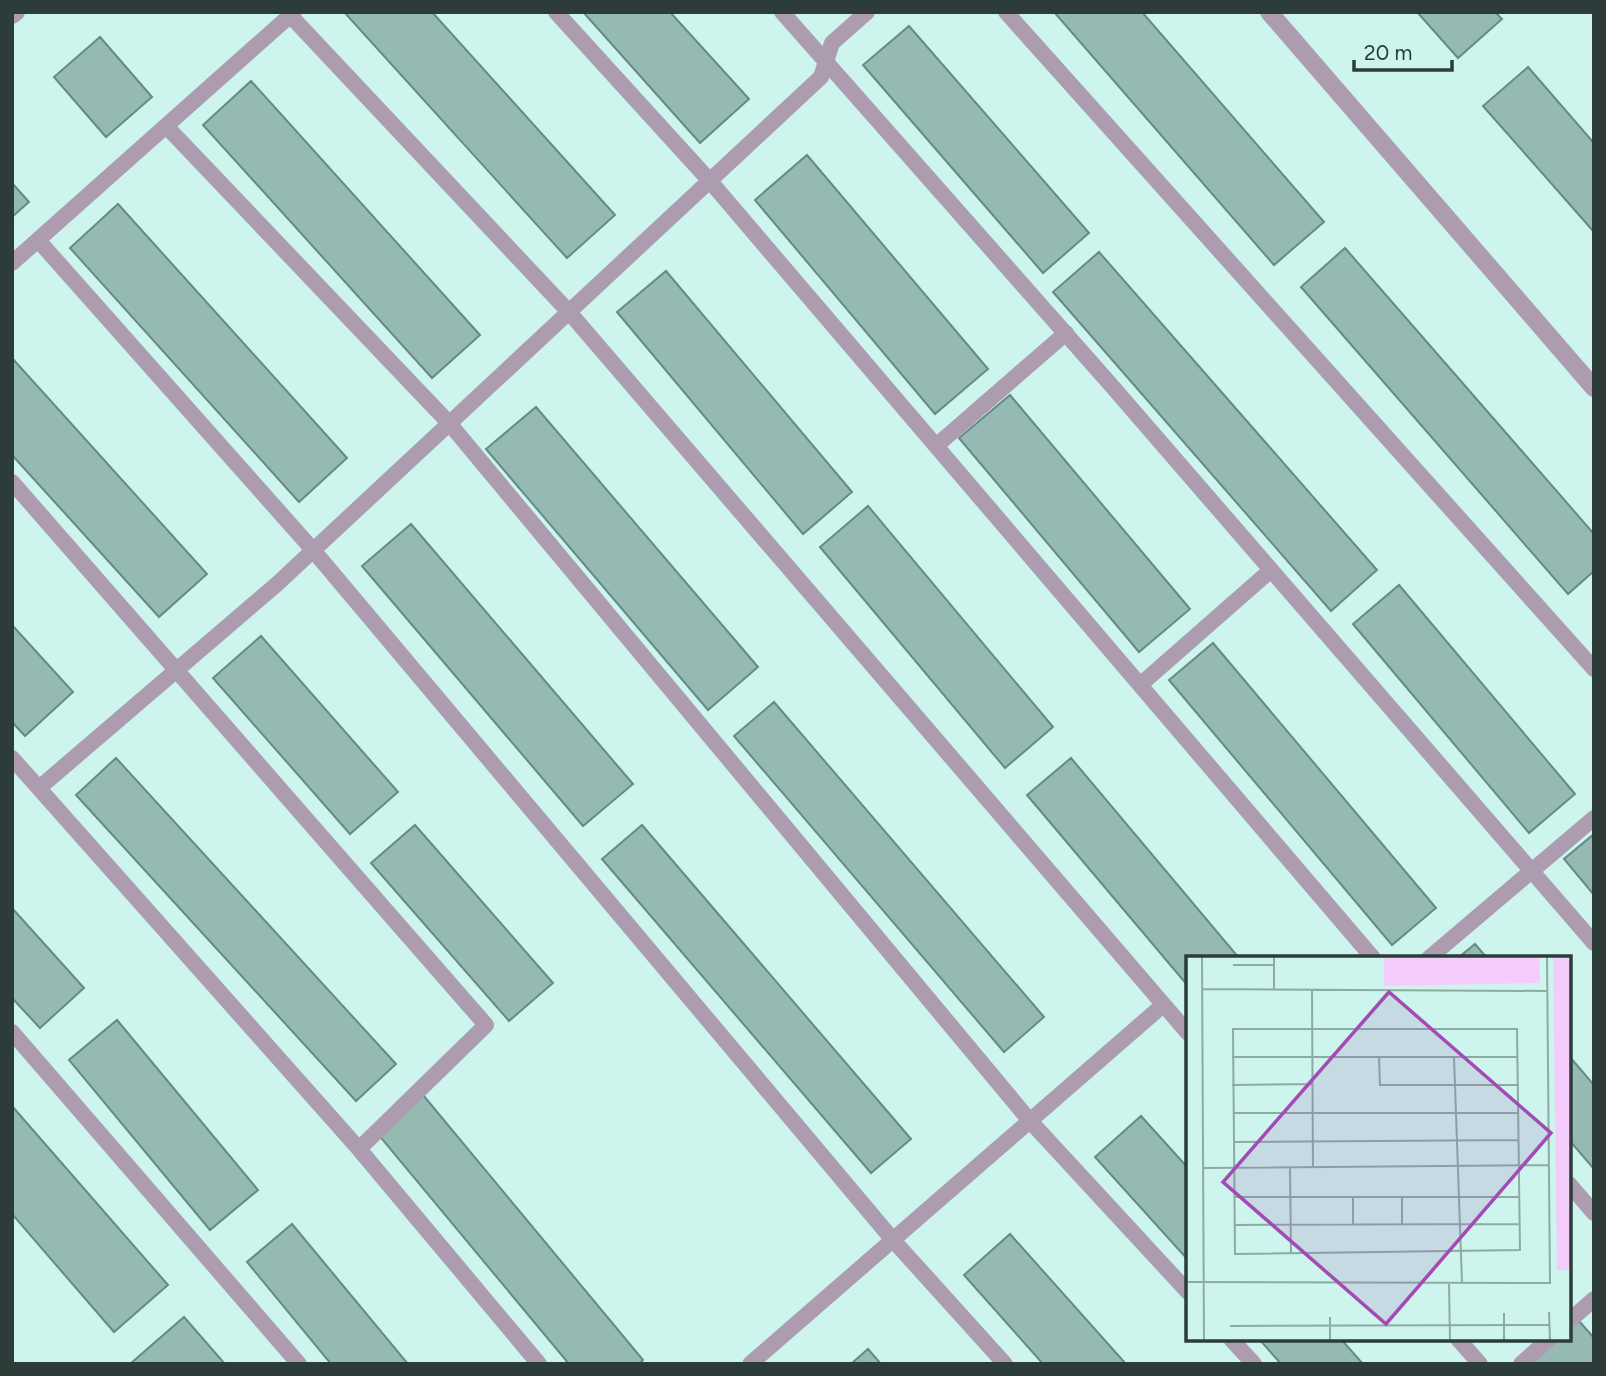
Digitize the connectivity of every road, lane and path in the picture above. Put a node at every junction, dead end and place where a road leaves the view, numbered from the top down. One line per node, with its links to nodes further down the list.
1 (556, 12): 9 (lane)
2 (782, 12): 7 (lane)
3 (867, 12): 7 (lane)
4 (1006, 12): 20 (lane)
5 (1269, 12): 14 (street)
6 (290, 13): 8 (lane); 12 (lane)
7 (826, 62): 9 (lane); 13 (lane)
8 (166, 126): 10 (lane); 15 (lane)
9 (709, 180): 12 (lane); 16 (lane)
10 (38, 240): 11 (lane); 18 (lane)
11 (12, 263)
12 (569, 312): 15 (lane); 30 (lane)
13 (1066, 333): 16 (lane); 19 (lane)
14 (1594, 388)
15 (449, 424): 18 (lane); 33 (lane)
16 (936, 446): 22 (lane)
17 (12, 482): 21 (lane)
18 (313, 550): 21 (lane); 37 (lane)
19 (1271, 570): 22 (lane); 26 (lane)
20 (1594, 669)
21 (176, 671): 24 (lane); 34 (lane)
22 (1140, 685): 28 (lane)
23 (12, 758): 24 (lane)
24 (39, 788): 34 (lane)
25 (1594, 818): 26 (lane)
26 (1532, 871): 27 (lane); 29 (lane)
27 (1594, 943)
28 (1371, 956)
29 (1431, 956)
30 (1163, 1005): 32 (lane); 33 (lane)
31 (12, 1032): 45 (lane)
32 (1186, 1032)
33 (1030, 1121): 37 (lane); 38 (lane)
34 (359, 1149): 46 (lane)
35 (1571, 1187): 36 (lane)
36 (1594, 1213)
37 (893, 1240): 44 (lane); 47 (lane)
38 (1186, 1290)
39 (1594, 1299): 40 (lane)
40 (1571, 1319)
41 (1233, 1341): 48 (lane)
42 (1460, 1341): 49 (lane)
43 (1547, 1341): 50 (lane)
44 (759, 1361)
45 (299, 1364)
46 (539, 1364)
47 (1005, 1364)
48 (1254, 1364)
49 (1480, 1364)
50 (1521, 1364)

